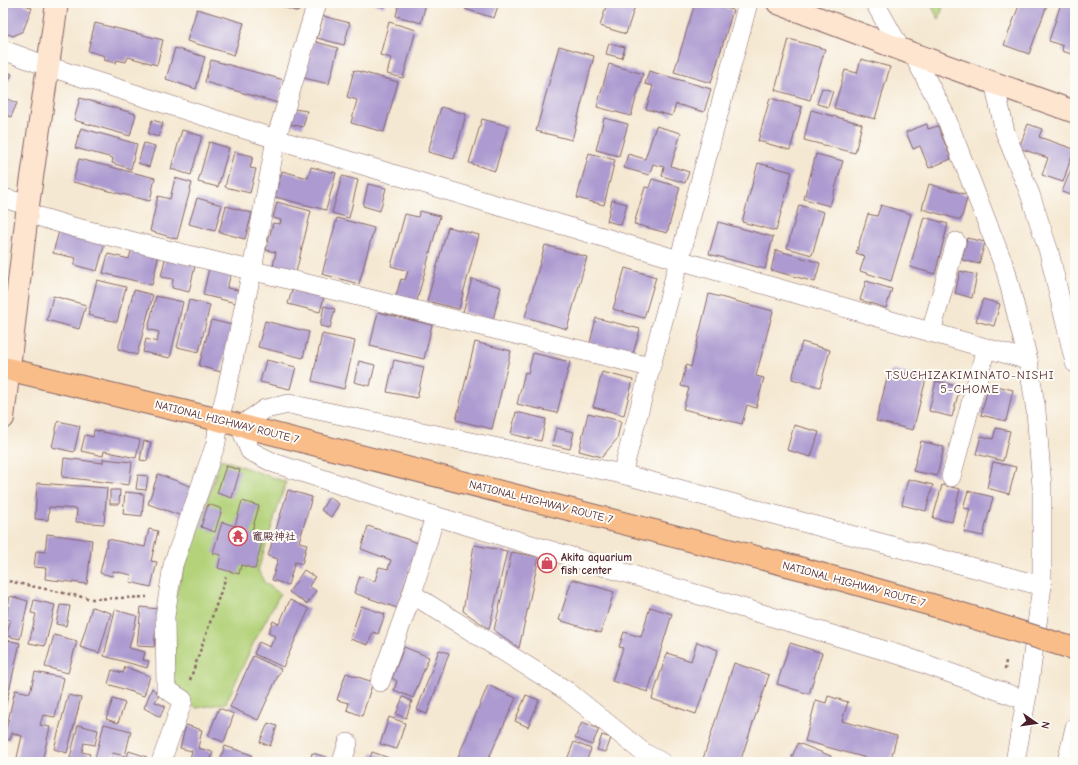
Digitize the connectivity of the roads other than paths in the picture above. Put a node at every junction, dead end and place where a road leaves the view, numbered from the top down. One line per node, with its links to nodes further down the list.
1 (57, 3): 8 (street)
2 (317, 3): 11 (street)
3 (748, 3): 15 (street)
4 (778, 3): 7 (street)
5 (875, 3): 7 (street)
6 (3, 50): 8 (street)
7 (907, 52): 9 (street); 19 (street)
8 (47, 66): 11 (street); 13 (street)
9 (994, 82): 10 (street); 20 (street)
10 (1075, 112)
11 (276, 139): 15 (street); 16 (street)
12 (3, 198): 13 (street)
13 (28, 209): 16 (street); 22 (street)
14 (956, 242): 17 (street)
15 (679, 260): 17 (street); 21 (street)
16 (252, 270): 21 (street); 24 (street)
17 (931, 332): 18 (street)
18 (986, 348): 19 (street); 27 (street)
19 (1028, 360): 29 (street)
20 (1075, 363)
21 (650, 367): 26 (street)
22 (6, 368): 23 (street); 24 (highway, NATIONAL HIGHWAY ROUTE 7)
23 (3, 418)
24 (219, 420): 25 (highway, NATIONAL HIGHWAY ROUTE 7); 36 (street)
25 (240, 426): 26 (street); 28 (street); 31 (highway, NATIONAL HIGHWAY ROUTE 7, bridge)
26 (622, 474): 29 (street)
27 (951, 477)
28 (435, 516): 30 (street); 33 (street)
29 (1042, 586): 33 (street)
30 (412, 594): 32 (street); 38 (street)
31 (1075, 649)
32 (380, 682)
33 (1026, 700): 39 (street)
34 (1075, 727): 40 (street)
35 (348, 743): 37 (street)
36 (161, 762)
37 (342, 762)
38 (661, 762)
39 (1016, 762)
40 (1067, 762)

